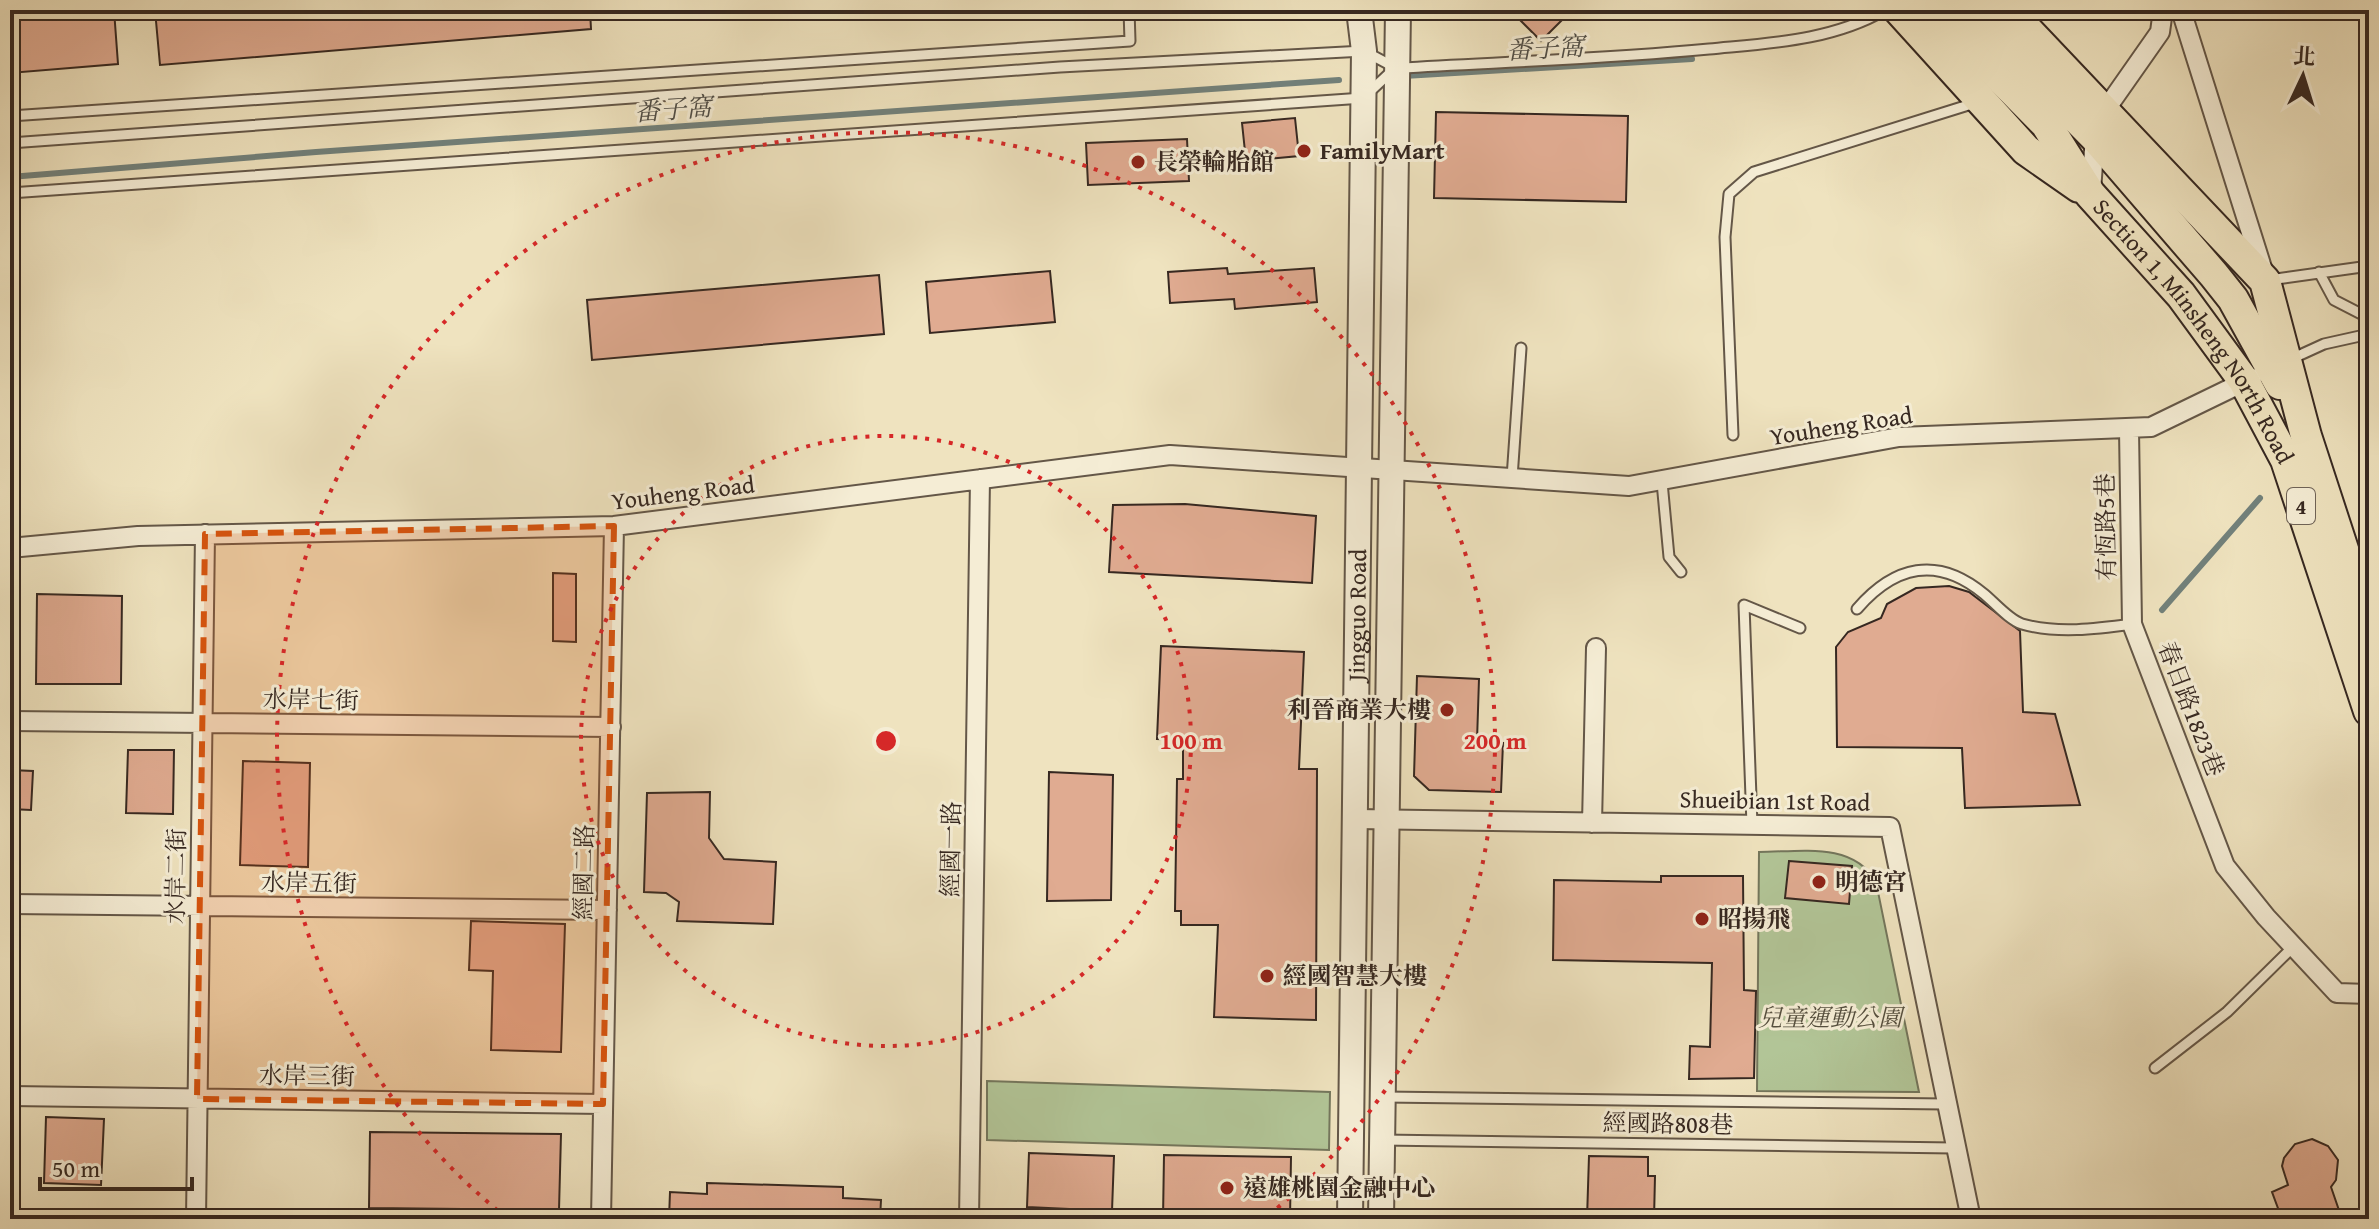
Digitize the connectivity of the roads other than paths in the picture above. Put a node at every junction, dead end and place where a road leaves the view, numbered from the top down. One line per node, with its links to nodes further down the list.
1 (1129, 10): 16 (lane)
2 (1359, 10): 11 (street, Jingguo Road)
3 (1398, 10): 12 (street, Jingguo Road)
4 (1885, 10): 12 (lane)
5 (1899, 10): 14 (main road, 4)
6 (1933, 10): 15 (main road, 4)
7 (1970, 10): 15 (main road, 4)
8 (2008, 10): 17 (main road, 4)
9 (2163, 10): 17 (street)
10 (2181, 10): 23 (street)
11 (1364, 51): 12 (lane); 13 (street, Jingguo Road); 18 (lane)
12 (1396, 68): 13 (lane); 34 (street, Jingguo Road)
13 (1363, 98): 19 (lane); 33 (street, Jingguo Road)
14 (1979, 102): 20 (main road, 4); 32 (lane)
15 (2054, 113): 17 (main road, Section 1, Minsheng North Road / 4); 20 (main road, 4)
16 (10, 116)
17 (2100, 123): 20 (street, Section 1, Minsheng North Road); 23 (main road, 4); 24 (main road, Section 1, Minsheng North Road / 4)
18 (10, 143)
19 (10, 193)
20 (2090, 194): 26 (main road, Section 1, Minsheng North Road / 4)
21 (2369, 266): 22 (lane)
22 (2319, 272): 23 (lane); 25 (lane)
23 (2265, 281): 24 (main road); 29 (main road, 4)
24 (2233, 299): 26 (main road); 29 (main road, 4)
25 (2369, 318)
26 (2197, 319): 30 (main road, Section 1, Minsheng North Road / 4)
27 (2369, 334): 29 (lane)
28 (1521, 348): 35 (lane)
29 (2280, 365): 30 (street, Youheng Road); 45 (main road, Section 1, Minsheng North Road / 4)
30 (2244, 381): 31 (street, Youheng Road); 47 (main road, Section 1, Minsheng North Road / 4)
31 (2129, 430): 37 (street, Youheng Road); 43 (street, 有恆路5巷)
32 (1733, 435)
33 (1359, 467): 34 (street, Youheng Road); 36 (street, Youheng Road); 52 (street, Jingguo Road)
34 (1391, 470): 35 (street, Youheng Road); 53 (street, Jingguo Road)
35 (1512, 478): 37 (street, Youheng Road)
36 (980, 479): 38 (street, Youheng Road); 71 (street, 經國一路)
37 (1662, 482): 41 (lane)
38 (614, 526): 39 (street, Youheng Road); 51 (street, 經國二路)
39 (205, 534): 40 (street, Youheng Road); 50 (street, 水岸二街)
40 (10, 548)
41 (1681, 572)
42 (1857, 609): 43 (lane, 春日路1823巷)
43 (2132, 624): 59 (street, 春日路1823巷)
44 (1800, 628): 55 (lane)
45 (2369, 629)
46 (1596, 648): 54 (street)
47 (2364, 680): 48 (main road, Section 1, Minsheng North Road / 4)
48 (2369, 711)
49 (10, 721): 50 (street, 水岸七街)
50 (202, 723): 51 (street, 水岸七街); 57 (street, 水岸二街)
51 (611, 727): 58 (street, 經國二路)
52 (1356, 819): 53 (street, Shueibian 1st Road); 72 (street, Jingguo Road)
53 (1387, 819): 54 (street, Shueibian 1st Road); 63 (street, Jingguo Road)
54 (1592, 823): 55 (street, Shueibian 1st Road)
55 (1752, 825): 66 (street, Shueibian 1st Road)
56 (10, 904): 57 (street, 水岸五街)
57 (200, 906): 58 (street, 水岸五街); 64 (street, 水岸二街)
58 (607, 910): 65 (street, 經國二路)
59 (2293, 947): 60 (street, 春日路1823巷); 61 (lane)
60 (2369, 994)
61 (2155, 1068)
62 (10, 1096): 64 (street, 水岸三街)
63 (1383, 1097): 66 (lane, 經國路808巷); 67 (street, Jingguo Road)
64 (197, 1099): 65 (street, 水岸三街); 69 (street, 水岸二街)
65 (603, 1104): 70 (street, 經國二路)
66 (1945, 1104): 68 (street, Shueibian 1st Road)
67 (1382, 1140): 68 (lane, 經國路808巷); 73 (street, Jingguo Road)
68 (1953, 1148): 74 (street, Shueibian 1st Road)
69 (196, 1219)
70 (601, 1219)
71 (969, 1219)
72 (1350, 1219)
73 (1381, 1219)
74 (1971, 1219)

